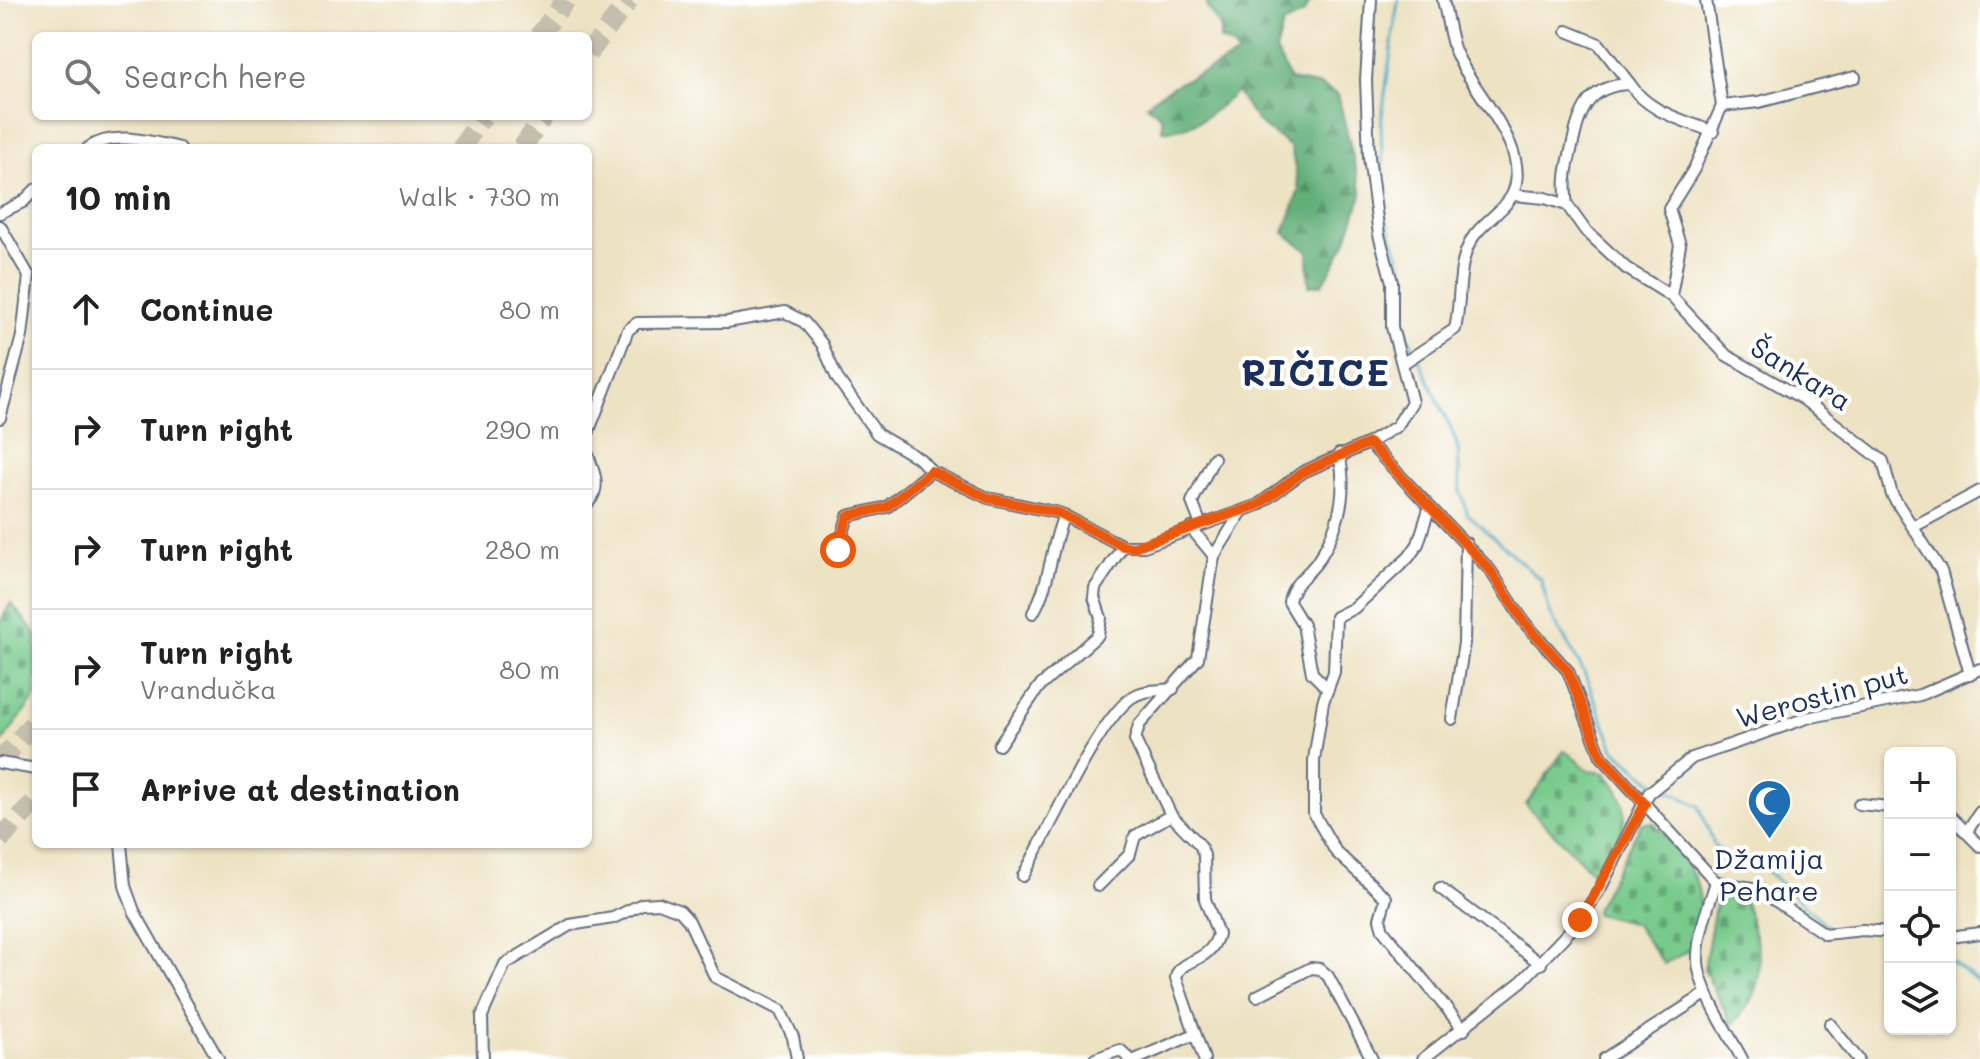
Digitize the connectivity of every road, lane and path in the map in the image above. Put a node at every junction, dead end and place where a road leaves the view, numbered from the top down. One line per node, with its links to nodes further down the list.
1 (1371, 0): 17 (street)
2 (1443, 0): 12 (street)
3 (1706, 0): 7 (street)
4 (1567, 31): 6 (street)
5 (1855, 77): 7 (street)
6 (1630, 84): 8 (street); 13 (street)
7 (1722, 106): 8 (street)
8 (1713, 132): 16 (street)
9 (93, 144): 10 (street)
10 (156, 144)
11 (32, 193): 14 (street)
12 (1513, 195): 13 (street); 17 (street)
13 (1567, 205): 16 (street, Šankara)
14 (0, 213)
15 (0, 226): 18 (street)
16 (1671, 296): 31 (street, Šankara)
17 (1402, 364): 20 (street)
18 (0, 418)
19 (592, 423): 24 (street)
20 (1369, 443): 21 (street); 27 (street)
21 (1339, 454): 28 (street); 39 (street)
22 (1214, 458): 30 (street)
23 (592, 466): 26 (street)
24 (931, 471): 29 (street); 34 (street)
25 (1980, 491): 31 (street)
26 (592, 498)
27 (1429, 509): 32 (street); 39 (street)
28 (1242, 511): 30 (street); 35 (street)
29 (1064, 515): 33 (street); 36 (street)
30 (1196, 527): 33 (street); 35 (street)
31 (1913, 527): 37 (street, Šankara)
32 (1466, 543): 40 (street); 44 (street)
33 (1123, 546): 41 (street)
34 (838, 550)
35 (1214, 556): 38 (street)
36 (1033, 613)
37 (1975, 672): 44 (street, Werostin put)
38 (1173, 689): 48 (street); 53 (street)
39 (1328, 689): 64 (street)
40 (1452, 719)
41 (999, 745)
42 (0, 763): 43 (street)
43 (32, 768)
44 (1645, 804): 54 (street); 60 (street, Werostin put)
45 (1859, 804): 46 (street)
46 (1884, 806)
47 (1980, 812): 50 (street)
48 (1171, 815): 55 (street); 65 (street)
49 (1953, 819): 50 (street)
50 (1967, 831): 51 (street)
51 (1980, 846)
52 (121, 848): 66 (street)
53 (1023, 876)
54 (1716, 882): 57 (street); 61 (street)
55 (1098, 886)
56 (1440, 888): 60 (street)
57 (1884, 932)
58 (1980, 933): 59 (street)
59 (1956, 936)
60 (1541, 964): 64 (street, Werostin put)
61 (1707, 993): 75 (street); 76 (street)
62 (1257, 996): 73 (street)
63 (1830, 1024): 77 (street)
64 (1464, 1030): 74 (street, Werostin put)
65 (1195, 1034): 71 (street); 72 (street)
66 (218, 1059)
67 (483, 1059): 68 (street)
68 (797, 1059)
69 (1095, 1059): 70 (street)
70 (1130, 1059)
71 (1137, 1059)
72 (1204, 1059)
73 (1372, 1059)
74 (1423, 1059)
75 (1604, 1059)
76 (1742, 1059)
77 (1858, 1059)

